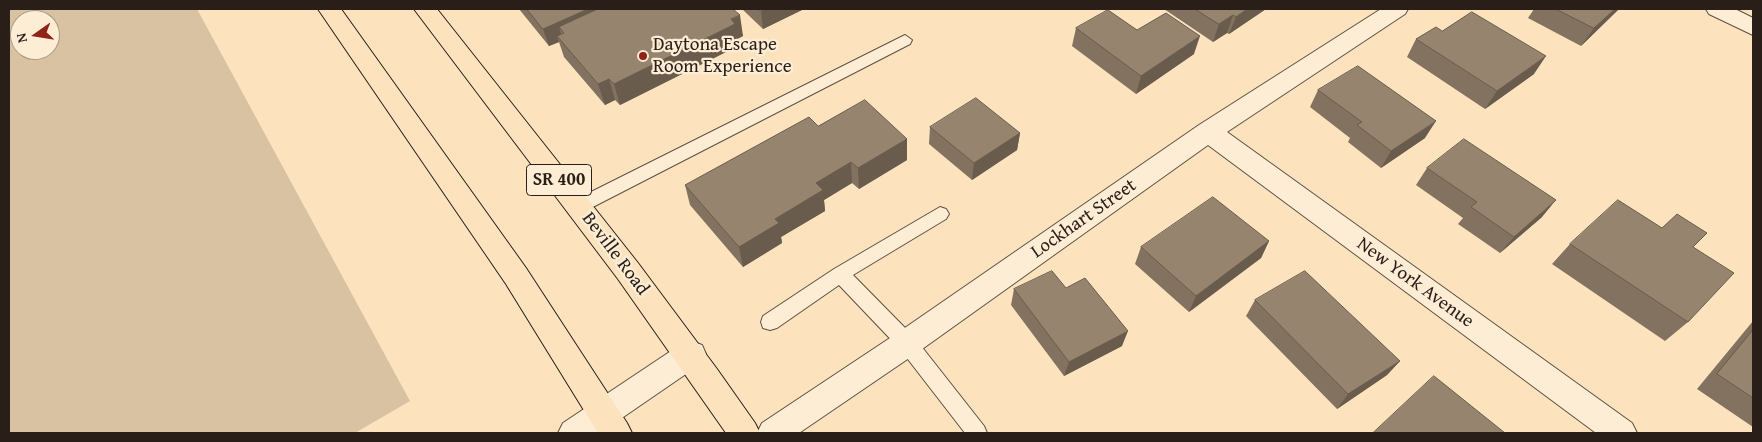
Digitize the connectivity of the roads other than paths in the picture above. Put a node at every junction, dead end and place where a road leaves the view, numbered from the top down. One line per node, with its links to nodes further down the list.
1 (329, 9): 14 (main road)
2 (425, 9): 8 (main road, Beville Road / SR 400)
3 (1397, 9): 7 (street, Lockhart Street)
4 (1717, 9): 5 (street)
5 (1753, 27)
6 (905, 40): 8 (lane)
7 (1208, 132): 12 (street, Lockhart Street); 19 (street, New York Avenue)
8 (579, 206): 13 (main road, Beville Road / SR 400)
9 (940, 214): 10 (lane)
10 (840, 274): 11 (lane); 12 (lane)
11 (770, 322)
12 (907, 344): 17 (street, Lockhart Street); 18 (lane)
13 (691, 354): 14 (street); 16 (main road, Beville Road / SR 400)
14 (611, 424): 15 (street)
15 (574, 433)
16 (744, 433)
17 (773, 433)
18 (977, 433)
19 (1621, 433)

